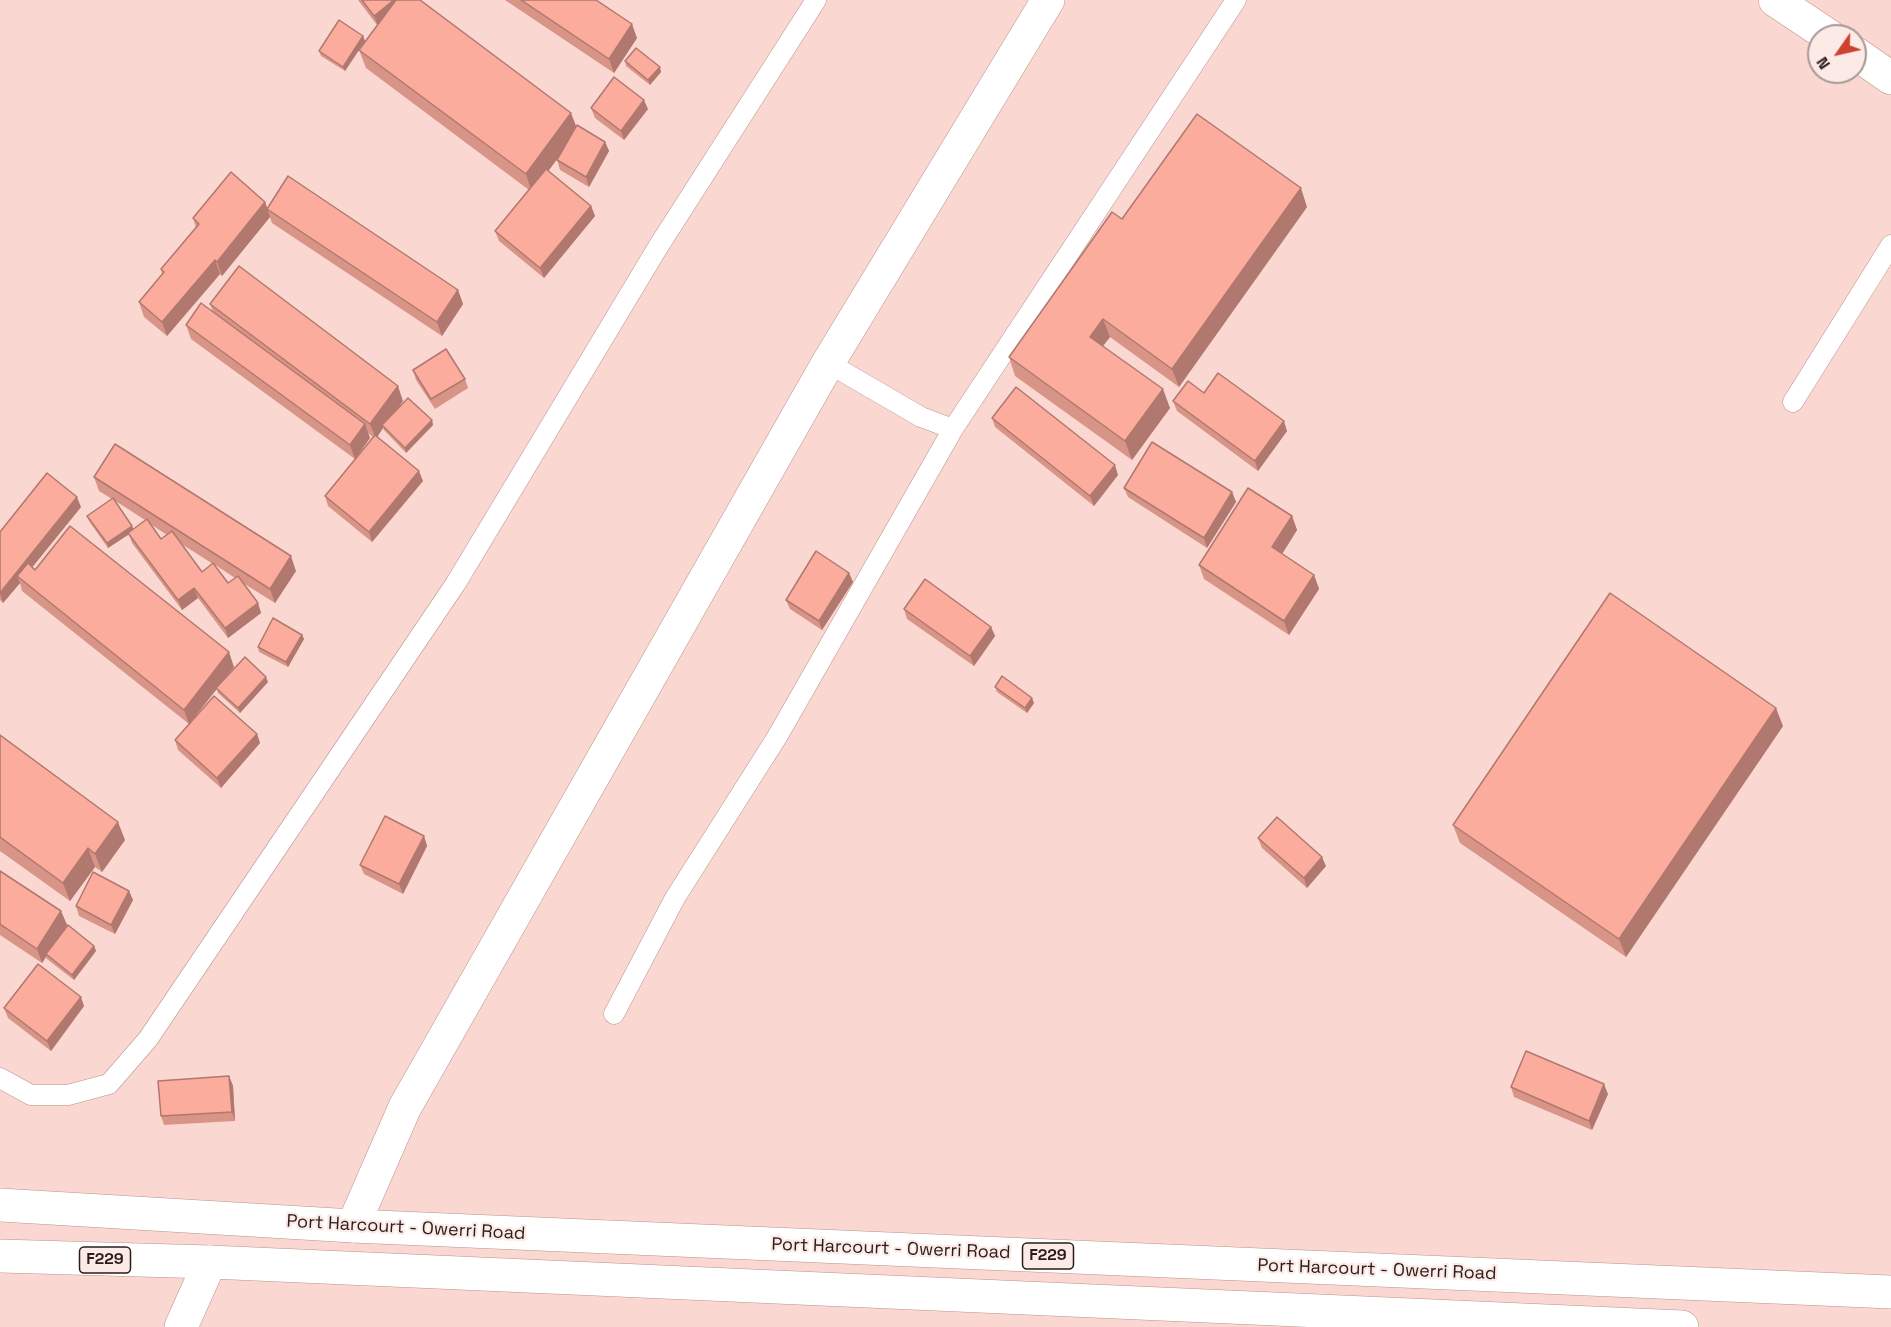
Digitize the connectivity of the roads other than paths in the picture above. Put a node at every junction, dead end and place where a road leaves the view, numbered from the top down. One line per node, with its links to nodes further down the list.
1 (816, 0): 13 (lane)
2 (1048, 0): 9 (main road)
3 (1236, 0): 11 (lane)
4 (1775, 0): 5 (main road)
5 (1811, 24)
6 (1867, 62): 7 (main road)
7 (1891, 78)
8 (1891, 246): 10 (lane)
9 (828, 363): 11 (lane); 15 (main road)
10 (1793, 402)
11 (953, 429): 12 (lane)
12 (614, 1014)
13 (0, 1078)
14 (0, 1205): 15 (main road, Port Harcourt - Owerri Road / F229)
15 (353, 1226): 18 (main road, Port Harcourt - Owerri Road / F229)
16 (0, 1256): 17 (main road, F229)
17 (210, 1262): 19 (main road); 20 (main road, F229)
18 (1891, 1292)
19 (181, 1327)
20 (1682, 1327)

